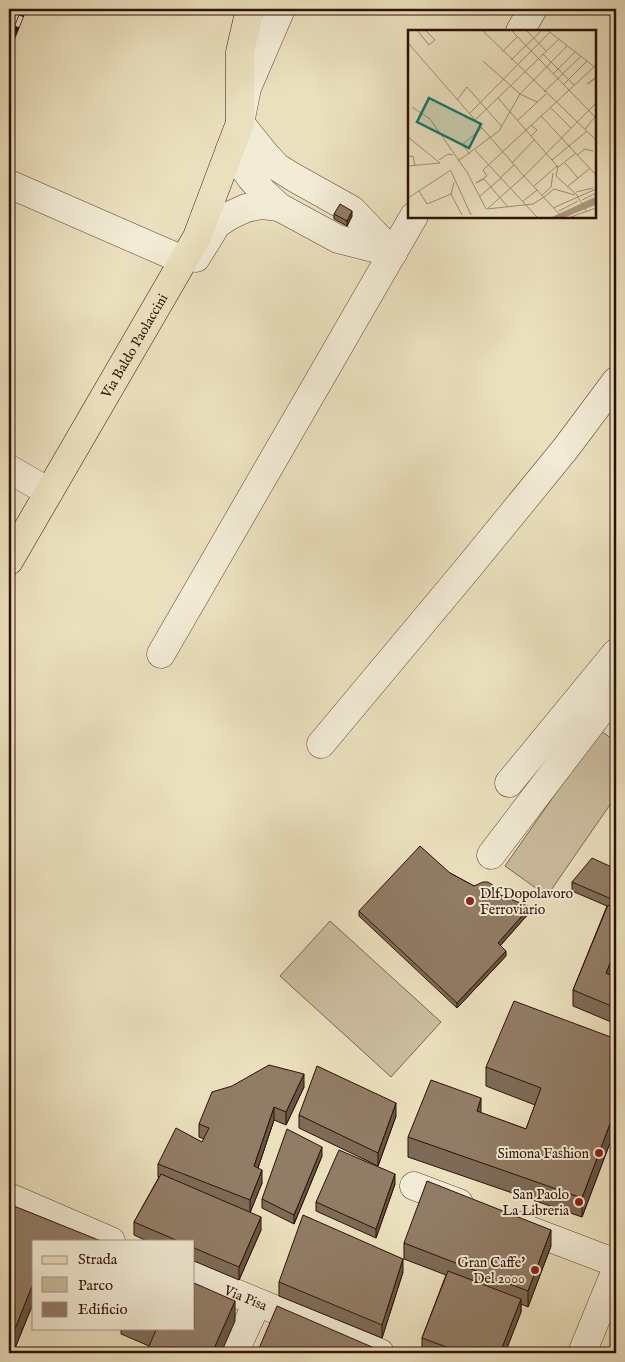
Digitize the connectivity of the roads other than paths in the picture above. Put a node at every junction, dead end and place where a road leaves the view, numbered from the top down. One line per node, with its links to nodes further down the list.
1 (250, 9): 5 (main road, Via Baldo Paolaccini)
2 (281, 9): 5 (street, Via Baldo Paolaccini)
3 (533, 9): 4 (street)
4 (521, 30)
5 (240, 123): 6 (main road, Via Baldo Paolaccini); 10 (street)
6 (230, 149): 8 (street); 11 (main road, Via Baldo Paolaccini)
7 (9, 184): 11 (street)
8 (279, 207): 10 (street); 16 (street)
9 (413, 218): 10 (street)
10 (393, 253): 18 (street)
11 (183, 260): 14 (main road, Via Baldo Paolaccini)
12 (616, 381): 20 (street)
13 (9, 469): 14 (street)
14 (49, 492): 15 (main road, Via Baldo Paolaccini)
15 (9, 561)
16 (9, 578)
17 (616, 653): 21 (street)
18 (161, 654)
19 (616, 691): 22 (street)
20 (321, 744)
21 (509, 783)
22 (491, 855)
23 (414, 1186): 26 (street)
24 (9, 1197): 25 (street)
25 (109, 1240)
26 (616, 1263)
27 (616, 1270): 32 (street)
28 (195, 1276): 29 (street, Via Pisa)
29 (257, 1303): 30 (street); 31 (street, Via Pisa)
30 (234, 1353)
31 (380, 1353)
32 (582, 1353)

